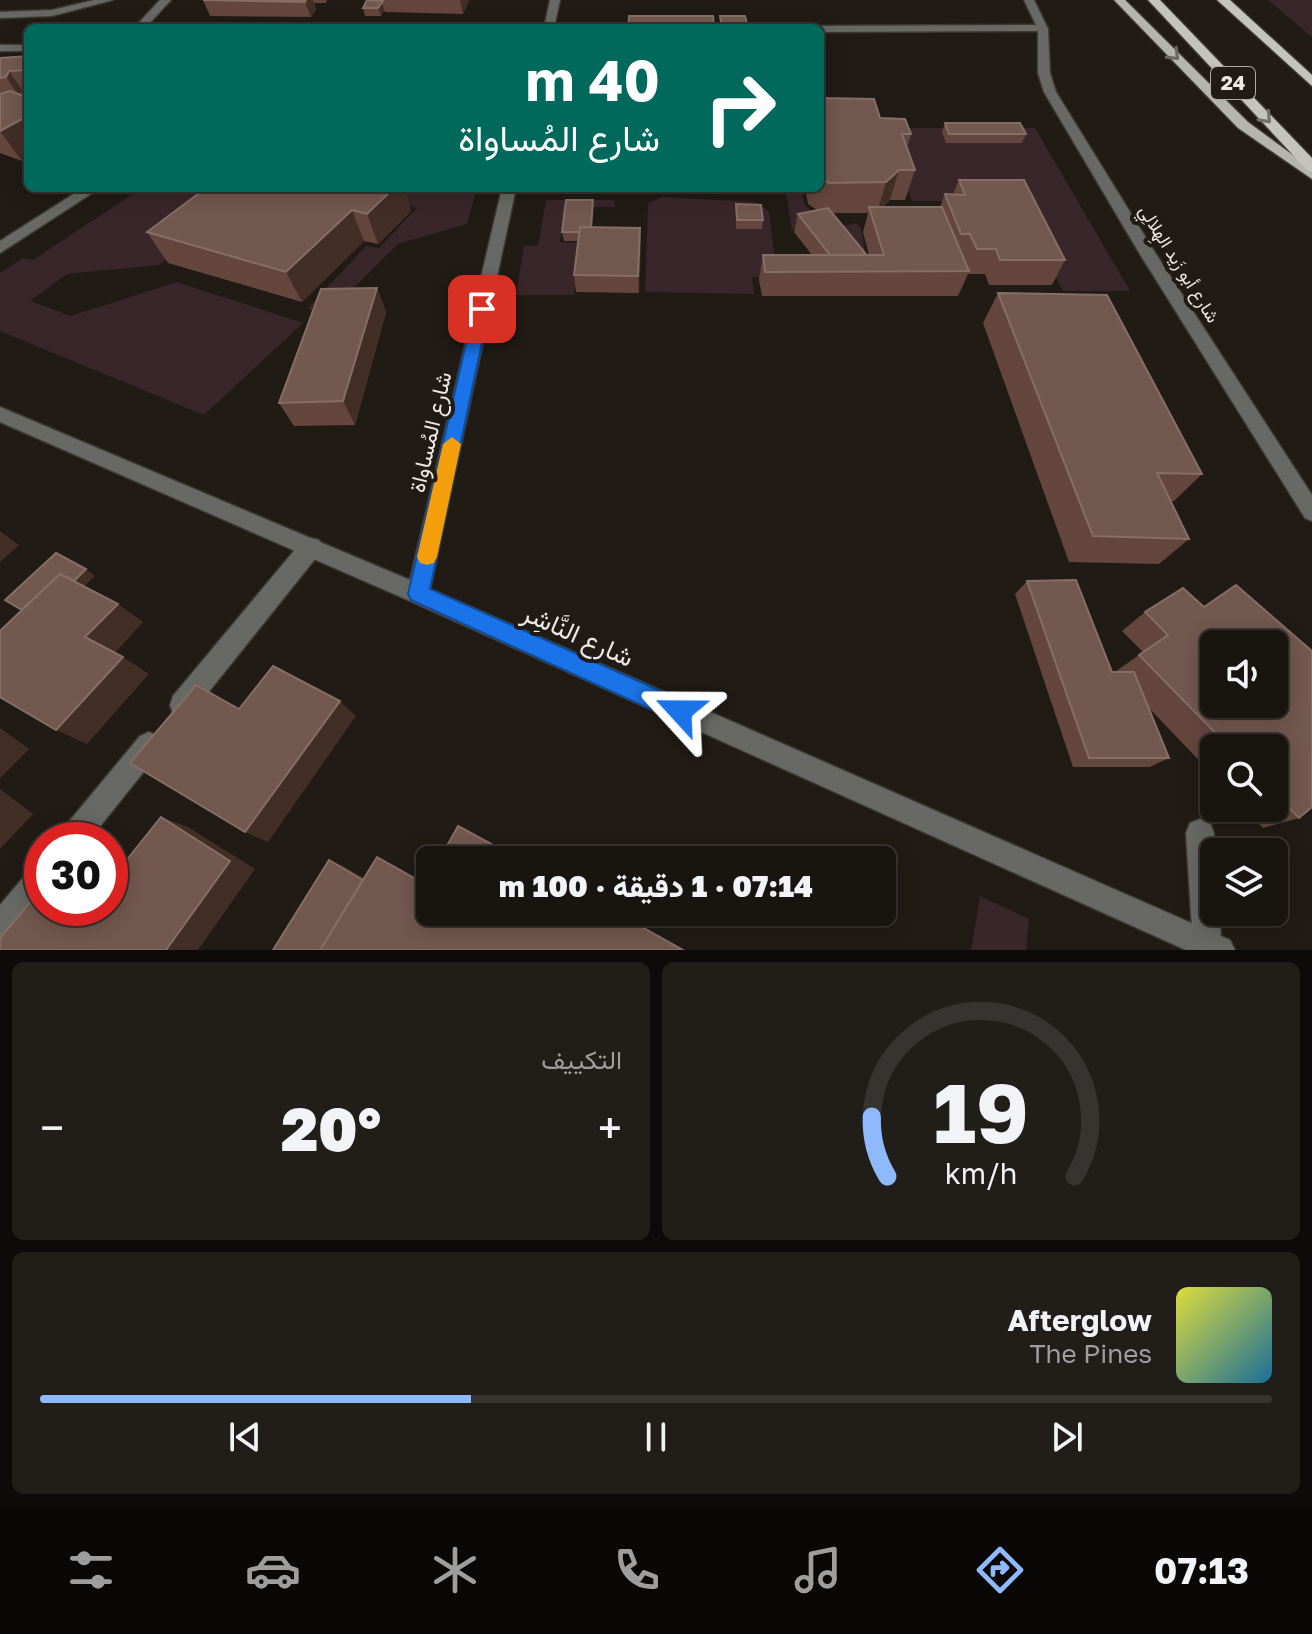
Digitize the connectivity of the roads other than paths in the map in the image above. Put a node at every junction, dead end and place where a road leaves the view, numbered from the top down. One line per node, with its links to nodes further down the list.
1 (108, 0): 8 (street)
2 (166, 0): 9 (street)
3 (555, 0): 10 (street)
4 (1029, 0): 11 (street, شارع أبو زَيد الهِلالِي)
5 (1119, 0): 17 (main road, one-way to 17)
6 (1154, 0): 16 (highway, 24, one-way to 16)
7 (1223, 0): 15 (highway, 24)
8 (0, 15)
9 (143, 24)
10 (550, 24)
11 (1043, 28): 12 (street); 22 (street, شارع أبو زَيد الهِلالِي)
12 (824, 29)
13 (0, 48): 14 (street)
14 (24, 48)
15 (1312, 82)
16 (1312, 167)
17 (1312, 175)
18 (87, 192): 20 (street)
19 (508, 192): 24 (street, شارع المُساواة)
20 (0, 248)
21 (5, 421): 23 (street, شارع النَّاشِر)
22 (1312, 512)
23 (311, 547): 24 (street, شارع النَّاشِر); 25 (street)
24 (418, 594): 29 (street, شارع النَّاشِر)
25 (87, 822)
26 (1200, 833): 29 (street)
27 (24, 899): 28 (street)
28 (0, 928)
29 (1214, 947)

